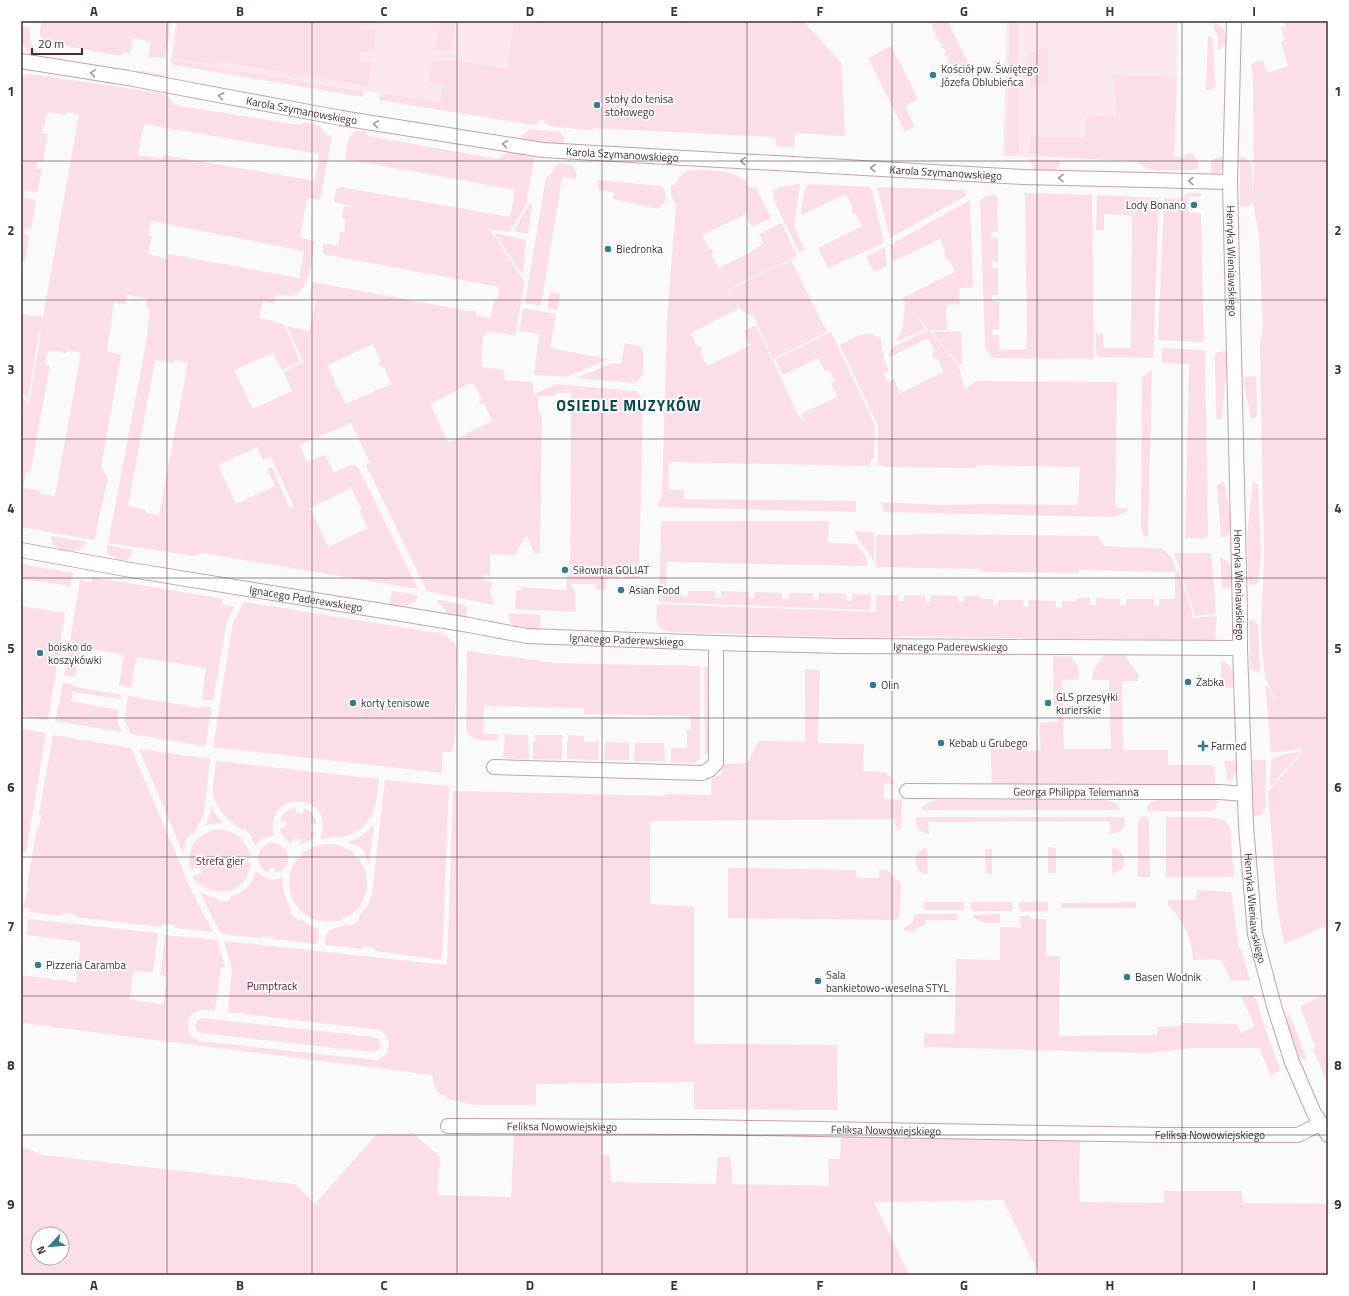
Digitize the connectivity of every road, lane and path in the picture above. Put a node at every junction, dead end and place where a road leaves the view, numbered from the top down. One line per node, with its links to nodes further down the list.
1 (1234, 21): 3 (street, Henryka Wieniawskiego)
2 (21, 62): 3 (street, Karola Szymanowskiego, one-way to 2)
3 (1230, 182): 6 (street, Henryka Wieniawskiego)
4 (21, 550): 5 (street, Ignacego Paderewskiego)
5 (716, 643): 6 (street, Ignacego Paderewskiego); 7 (street)
6 (1240, 648): 9 (street, Henryka Wieniawskiego)
7 (494, 767)
8 (907, 791): 9 (street, Georga Philippa Telemanna)
9 (1245, 794): 10 (street, Henryka Wieniawskiego)
10 (1321, 1123): 11 (street, Feliksa Nowowiejskiego); 12 (street, Henryka Wieniawskiego)
11 (448, 1126)
12 (1328, 1135)

